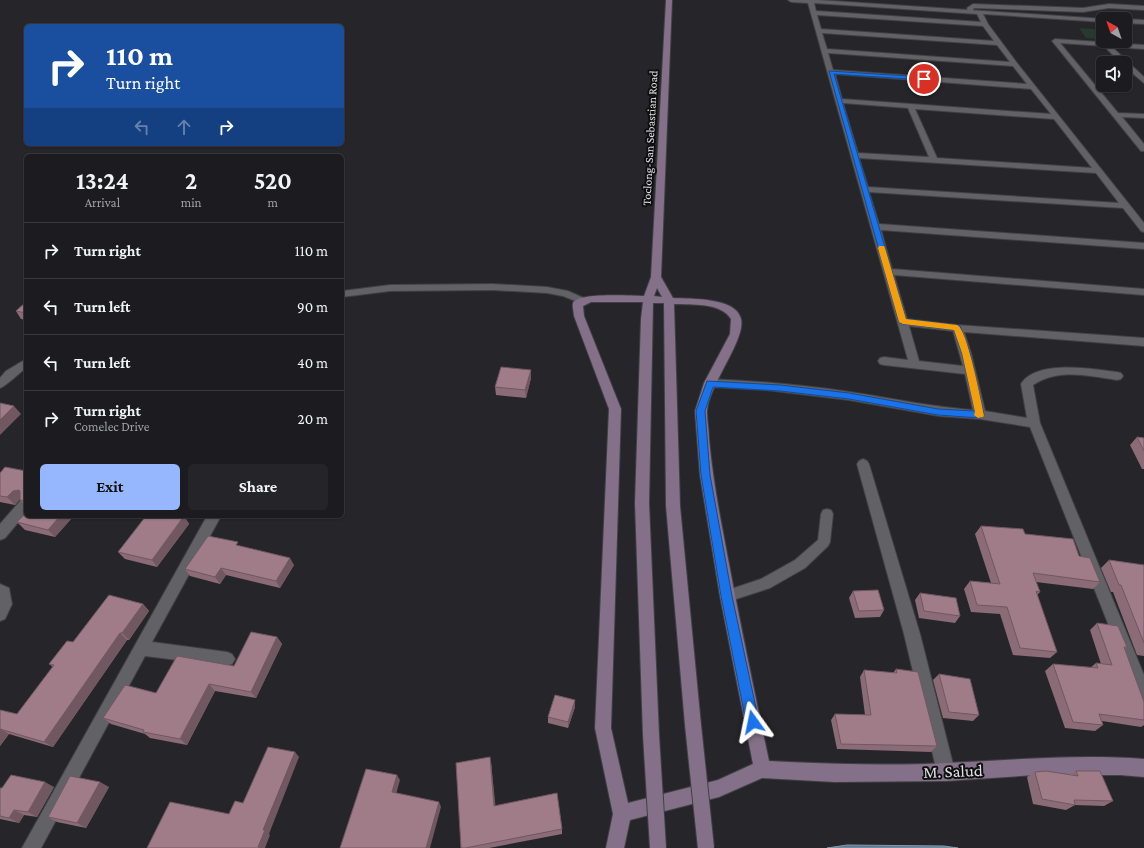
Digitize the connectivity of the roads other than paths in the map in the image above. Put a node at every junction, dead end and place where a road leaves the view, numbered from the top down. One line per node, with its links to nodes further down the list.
1 (669, 0): 38 (main road, Toclong-San Sebastian Road)
2 (791, 0): 3 (street)
3 (810, 1): 5 (street); 7 (street)
4 (1144, 8): 5 (lane)
5 (970, 11): 6 (street)
6 (979, 12): 8 (street); 11 (street)
7 (813, 13): 11 (street); 12 (street)
8 (1096, 20)
9 (1132, 21): 10 (street)
10 (1144, 22)
11 (985, 24): 13 (street)
12 (819, 32): 13 (street); 18 (street)
13 (999, 43): 19 (street)
14 (1096, 44): 25 (street)
15 (1132, 46): 16 (street)
16 (1144, 47)
17 (1109, 48): 21 (street)
18 (825, 51): 19 (street); 20 (street)
19 (1015, 64): 22 (street)
20 (831, 72): 22 (street); 23 (street)
21 (1144, 81)
22 (1033, 87): 27 (street)
23 (840, 102): 24 (street); 29 (street)
24 (911, 107): 27 (street); 30 (street)
25 (1115, 115): 26 (street); 28 (street)
26 (1144, 116)
27 (1056, 117): 31 (street)
28 (1143, 146)
29 (855, 155): 30 (street); 32 (street)
30 (934, 160): 31 (street)
31 (1098, 171): 33 (street)
32 (865, 189): 33 (street); 34 (street)
33 (1126, 206): 35 (street)
34 (876, 227): 36 (street); 37 (street)
35 (1144, 229)
36 (1144, 246)
37 (888, 272): 39 (street); 44 (street)
38 (656, 277): 41 (main road); 42 (main road)
39 (1144, 292)
40 (344, 294): 43 (lane)
41 (648, 298): 42 (main road); 43 (main road); 73 (main road, bridge)
42 (669, 300): 52 (main road); 74 (main road, bridge)
43 (583, 301): 70 (main road)
44 (903, 322): 45 (street); 49 (street)
45 (957, 328): 46 (street); 50 (street)
46 (1144, 342)
47 (884, 361): 49 (street)
48 (24, 364): 53 (lane)
49 (915, 365): 50 (street)
50 (970, 371): 54 (street)
51 (1117, 376): 55 (street)
52 (710, 383): 54 (street); 62 (main road)
53 (0, 384)
54 (980, 415): 55 (street)
55 (1034, 423): 66 (street)
56 (862, 464): 69 (street)
57 (24, 506): 60 (street)
58 (827, 514): 62 (lane)
59 (213, 518): 64 (street)
60 (0, 534)
61 (0, 590): 63 (street)
62 (727, 596): 68 (main road)
63 (0, 614)
64 (141, 648): 65 (street); 71 (street)
65 (227, 659)
66 (1144, 694)
67 (1144, 768): 69 (main road, M. Salud)
68 (762, 769): 69 (main road, M. Salud); 70 (main road)
69 (946, 772)
70 (622, 814): 72 (main road)
71 (31, 848)
72 (614, 848)
73 (658, 848)
74 (706, 848)

